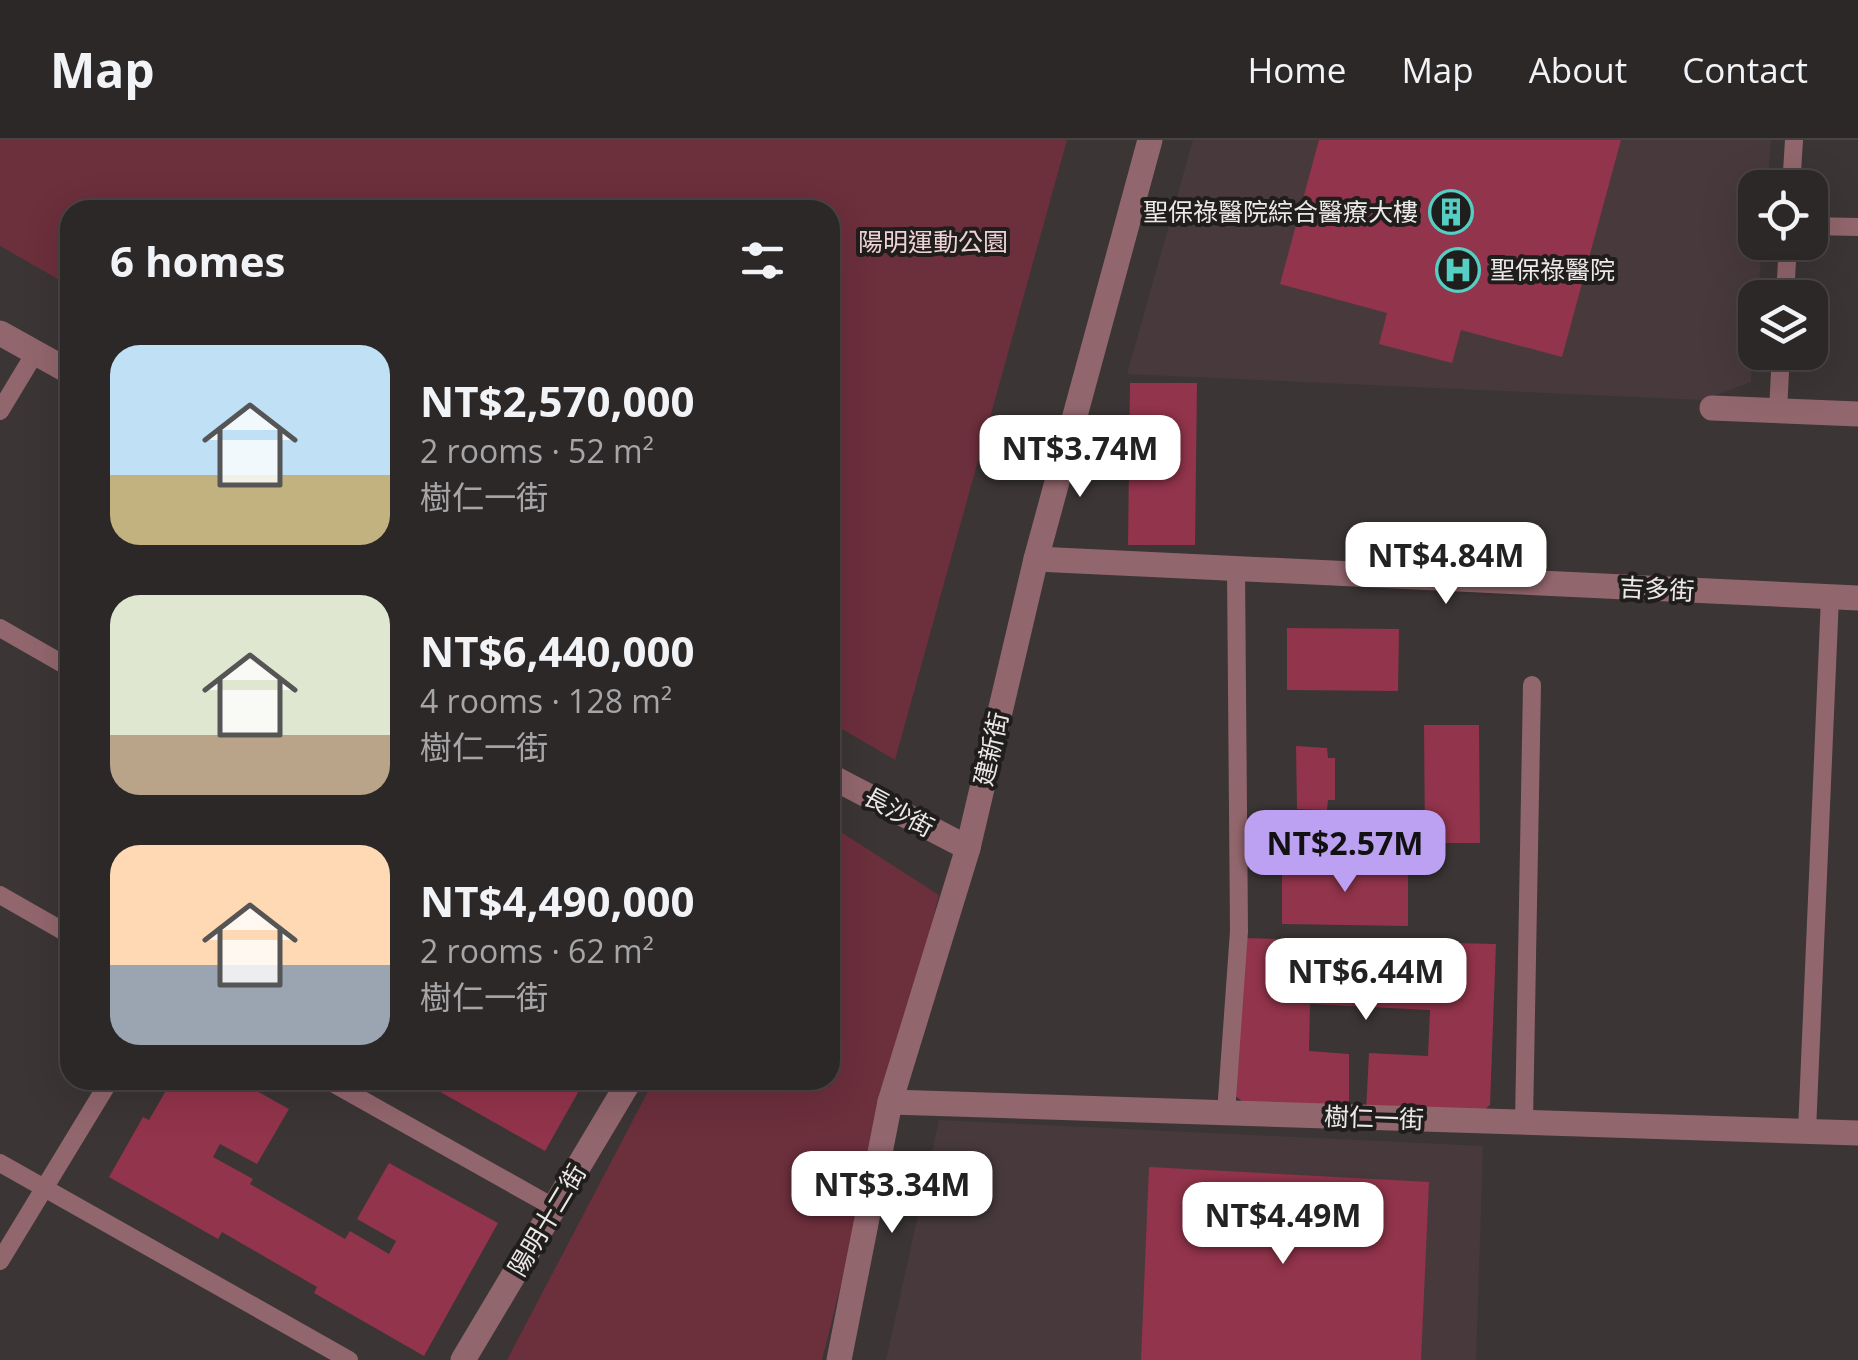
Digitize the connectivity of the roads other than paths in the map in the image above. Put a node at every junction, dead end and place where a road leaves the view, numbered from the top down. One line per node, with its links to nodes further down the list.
1 (1150, 140): 14 (street, 建新街)
2 (1794, 140): 3 (lane)
3 (1792, 170)
4 (1828, 226): 5 (lane)
5 (1858, 227)
6 (0, 333): 7 (street)
7 (35, 353): 8 (street); 11 (lane)
8 (60, 367)
9 (1780, 370): 12 (lane)
10 (1712, 408): 12 (street)
11 (0, 411)
12 (1778, 412): 13 (street)
13 (1858, 414)
14 (1036, 559): 15 (street, 吉多街); 22 (street, 建新街)
15 (1236, 569): 16 (street, 吉多街); 29 (lane)
16 (1830, 598): 17 (street, 吉多街); 31 (lane)
17 (1858, 598)
18 (0, 628): 19 (lane)
19 (60, 662)
20 (1532, 686): 30 (lane)
21 (840, 781): 22 (street, 長沙街)
22 (968, 848): 28 (street, 建新街)
23 (0, 895): 24 (lane)
24 (60, 929)
25 (104, 1090): 34 (lane)
26 (345, 1090): 35 (lane)
27 (624, 1090): 35 (street, 陽明十二街)
28 (890, 1102): 29 (street, 樹仁一街); 39 (street, 建新街)
29 (1226, 1113): 30 (street, 樹仁一街)
30 (1524, 1122): 31 (street, 樹仁一街)
31 (1808, 1132): 32 (street, 樹仁一街)
32 (1858, 1133)
33 (0, 1162): 34 (lane)
34 (43, 1187): 36 (lane); 37 (lane)
35 (555, 1208): 38 (street, 陽明十二街)
36 (0, 1261)
37 (350, 1360)
38 (463, 1360)
39 (839, 1360)

